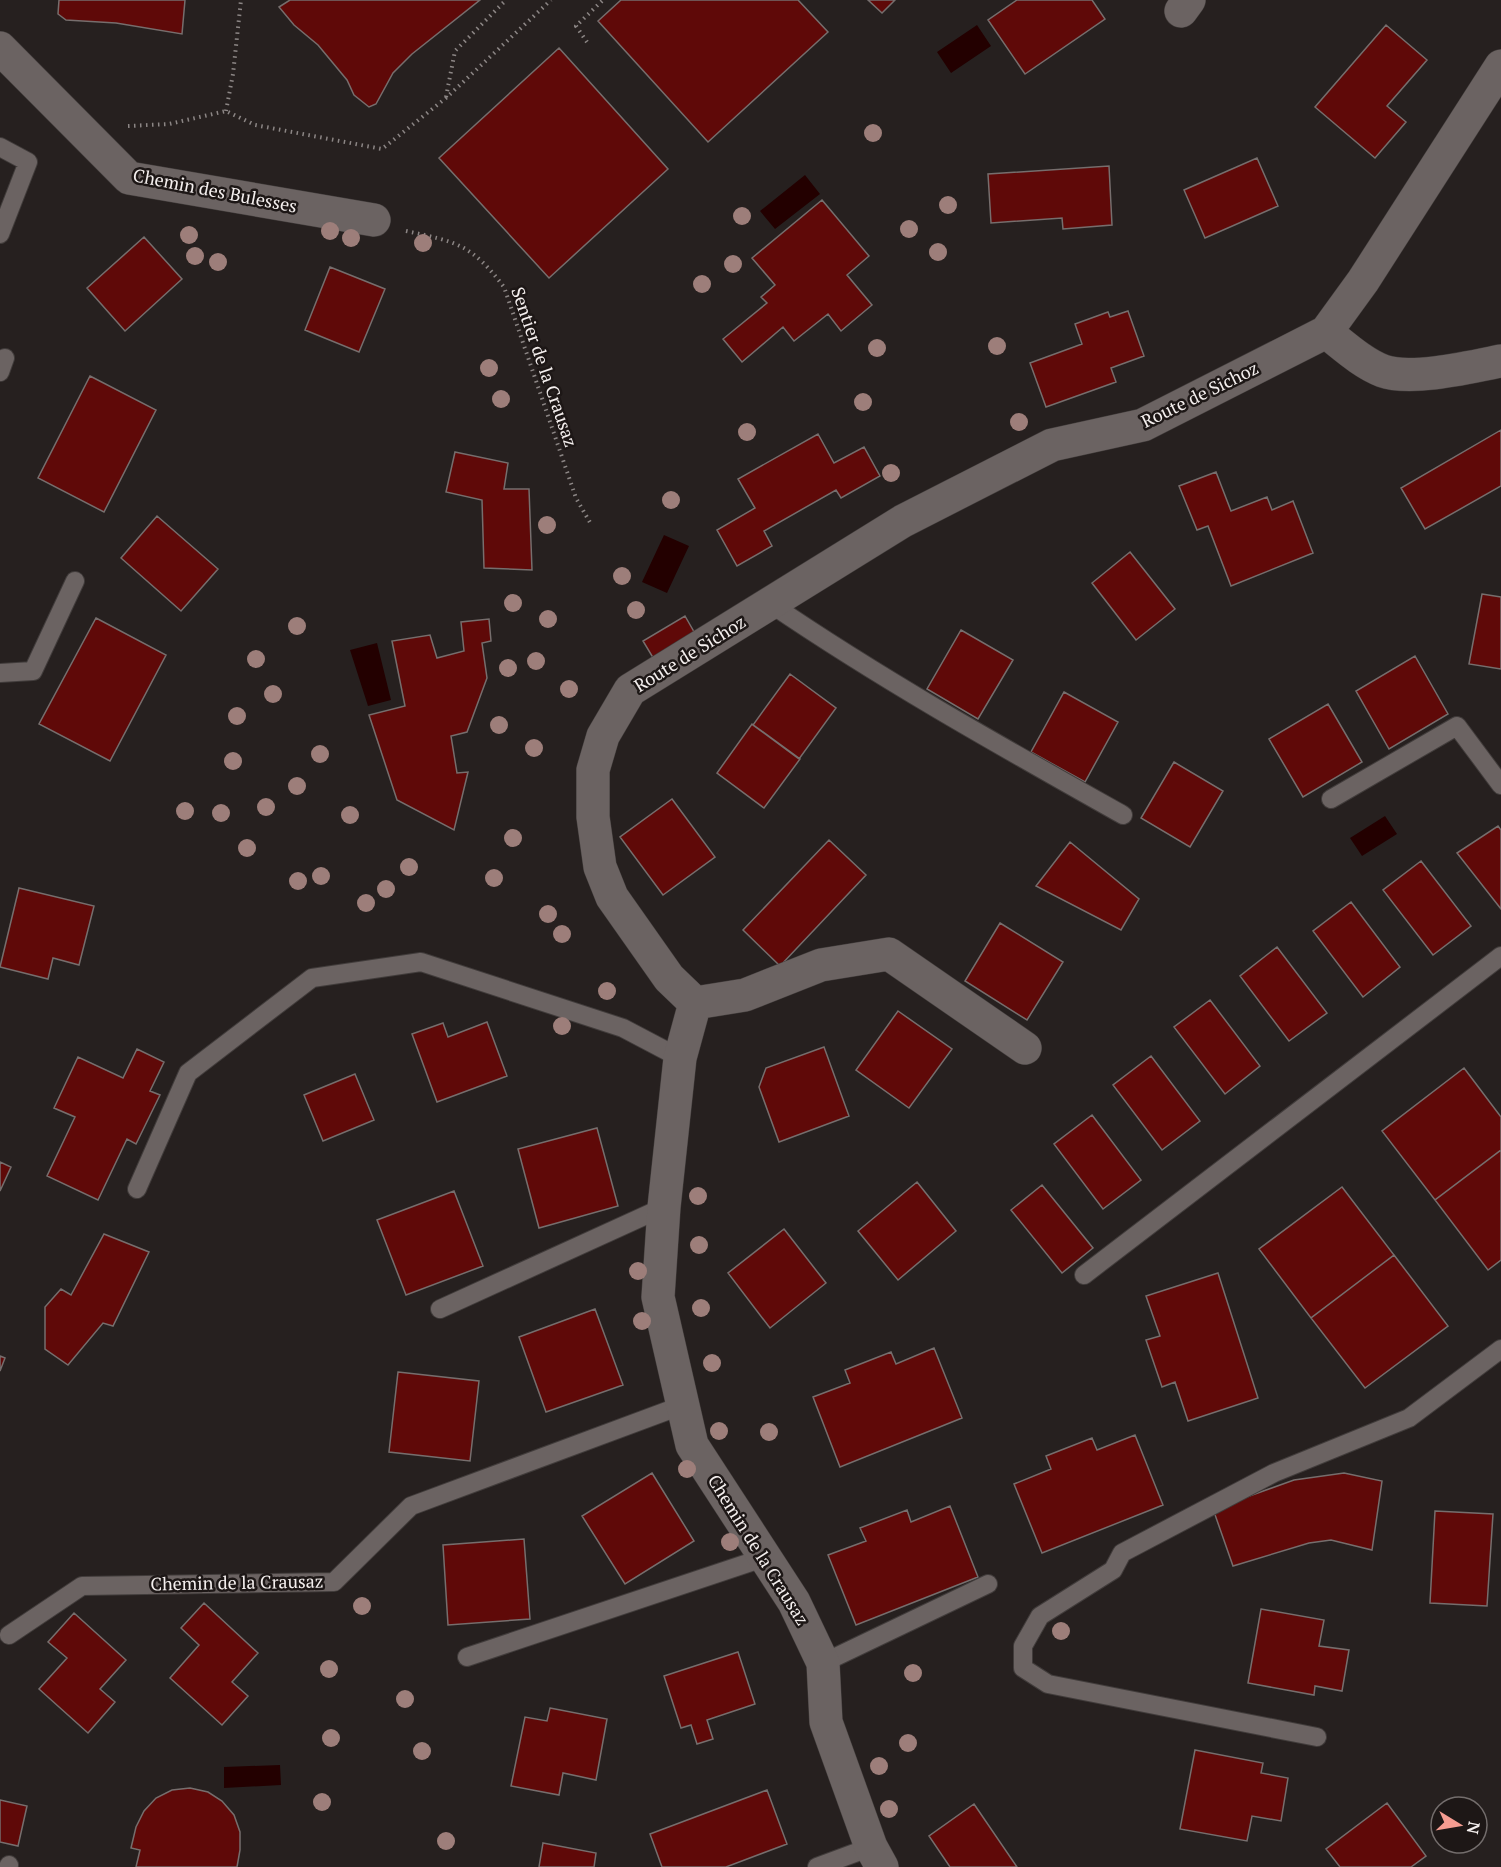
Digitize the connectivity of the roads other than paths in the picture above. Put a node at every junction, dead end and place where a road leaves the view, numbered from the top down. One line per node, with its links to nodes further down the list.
1 (0, 48): 4 (street, Chemin des Bulesses)
2 (1501, 66): 6 (street, Route de Sichoz)
3 (0, 147): 5 (lane)
4 (374, 220)
5 (0, 234)
6 (1326, 332): 7 (street); 9 (street, Route de Sichoz)
7 (1501, 361)
8 (75, 581): 10 (lane)
9 (771, 604): 13 (lane); 15 (street, Route de Sichoz)
10 (0, 673)
11 (1501, 785): 12 (lane)
12 (1331, 799)
13 (1123, 815)
14 (1501, 956): 20 (lane)
15 (695, 1003): 16 (street); 17 (street, Chemin de la Crausaz)
16 (1024, 1048)
17 (680, 1058): 18 (lane); 19 (street, Chemin de la Crausaz)
18 (137, 1189)
19 (664, 1207): 21 (lane); 23 (street, Chemin de la Crausaz)
20 (1084, 1275)
21 (441, 1309)
22 (1501, 1349): 29 (lane)
23 (683, 1405): 24 (street, Chemin de la Crausaz); 26 (lane, Chemin de la Crausaz)
24 (766, 1557): 27 (lane); 28 (street, Chemin de la Crausaz)
25 (988, 1584): 28 (lane)
26 (9, 1635)
27 (467, 1657)
28 (823, 1663): 30 (street, Chemin de la Crausaz)
29 (1317, 1737)
30 (877, 1857): 31 (lane)
31 (817, 1867)

